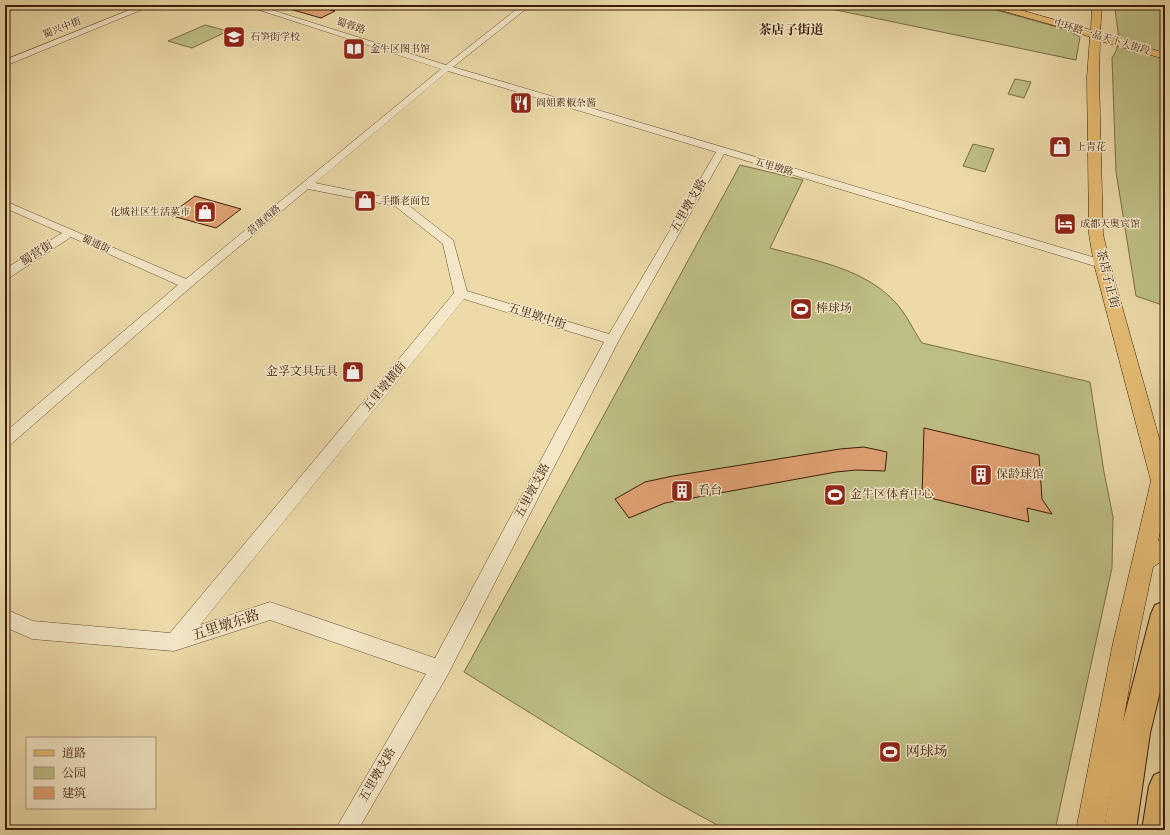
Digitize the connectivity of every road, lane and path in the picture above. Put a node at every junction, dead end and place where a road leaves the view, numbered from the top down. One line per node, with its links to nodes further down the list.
1 (149, 5): 10 (street, 蜀兴中街)
2 (248, 5): 13 (street, 蜀蓉路)
3 (527, 5): 13 (street, 营康西路)
4 (992, 5): 7 (main road, 中环路一品天下大街段)
5 (1012, 5): 7 (main road, 中环路一品天下大街段)
6 (1097, 5): 7 (main road, 茶店子正街)
7 (1095, 32): 8 (main road, 中环路一品天下大街段); 11 (main road, 中环路一品天下大街段); 18 (main road, 茶店子正街)
8 (1165, 47)
9 (11, 52): 10 (street)
10 (24, 55): 12 (street, 蜀兴中街)
11 (1165, 56)
12 (5, 63)
13 (447, 68): 14 (street, 五里墩路); 15 (street, 营康西路)
14 (721, 151): 18 (street, 五里墩路); 22 (street, 五里墩支路)
15 (306, 185): 20 (street, 营康西路); 21 (street)
16 (5, 204): 17 (street, 蜀通街)
17 (70, 233): 19 (street, 蜀营街); 20 (street, 蜀通街)
18 (1102, 264): 24 (main road, 茶店子正街)
19 (5, 275)
20 (187, 284): 23 (street, 营康西路)
21 (462, 294): 22 (street, 五里墩中街); 29 (street, 五里墩横街)
22 (612, 340): 30 (street, 五里墩支路)
23 (5, 441)
24 (1163, 486): 26 (main road)
25 (1165, 548): 26 (main road)
26 (1144, 561): 33 (main road)
27 (1165, 614): 34 (highway)
28 (5, 618): 29 (street, 五里墩东路)
29 (174, 642): 30 (street, 五里墩东路)
30 (440, 669): 32 (street, 五里墩支路)
31 (1165, 786): 35 (highway)
32 (346, 830)
33 (1090, 830)
34 (1120, 830)
35 (1158, 830)

